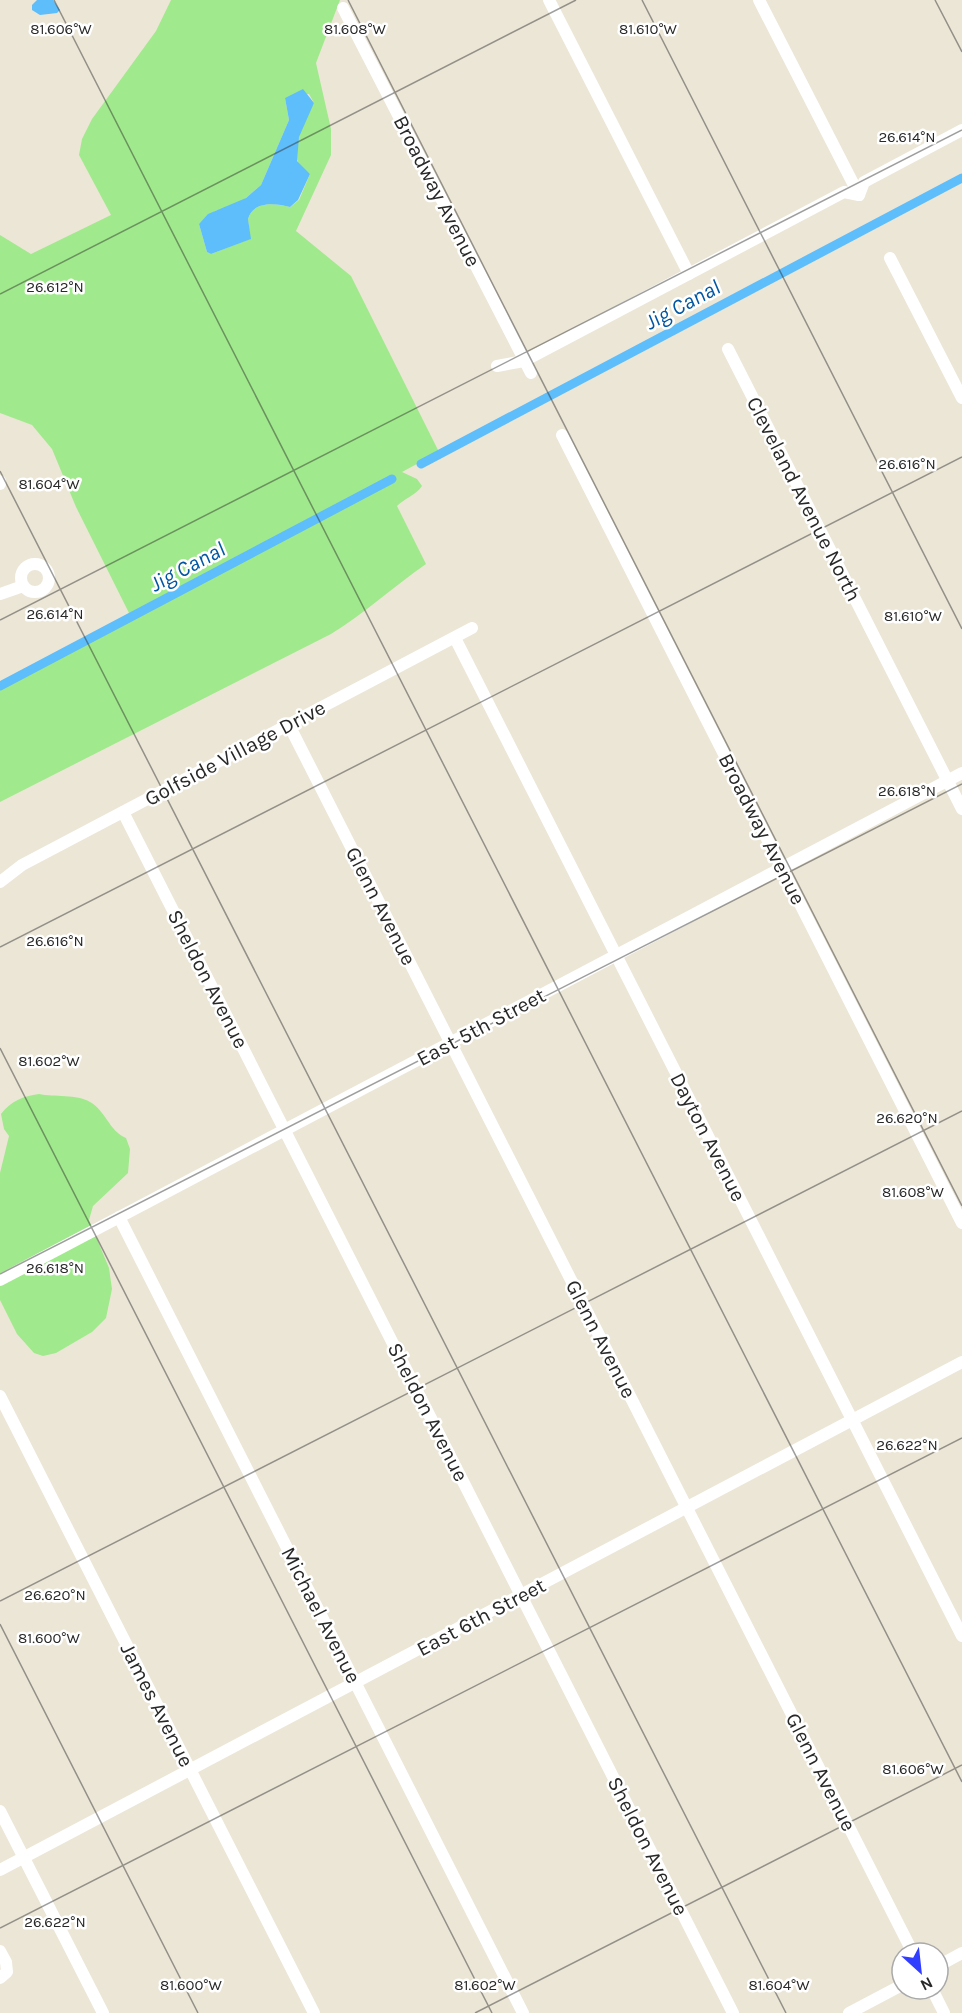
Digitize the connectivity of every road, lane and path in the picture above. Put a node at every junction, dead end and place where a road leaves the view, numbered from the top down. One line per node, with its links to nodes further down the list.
1 (549, 0): 7 (street)
2 (759, 0): 5 (street)
3 (343, 8): 9 (street, Broadway Avenue)
4 (962, 130): 5 (street)
5 (859, 195): 7 (street)
6 (890, 258): 12 (street)
7 (690, 274): 9 (street)
8 (728, 349): 20 (street, Cleveland Avenue North)
9 (524, 361): 10 (street); 11 (street, Broadway Avenue)
10 (496, 366)
11 (531, 373)
12 (962, 398)
13 (562, 435): 23 (street, Broadway Avenue)
14 (24, 586): 15 (street)
15 (0, 594)
16 (472, 628): 17 (street, Golfside Village Drive)
17 (454, 638): 18 (street, Golfside Village Drive); 25 (street, Dayton Avenue)
18 (289, 725): 22 (street, Golfside Village Drive); 26 (street, Glenn Avenue)
19 (962, 773): 20 (street, East 5th Street)
20 (948, 781): 21 (street, Cleveland Avenue North); 23 (street, East 5th Street)
21 (962, 809)
22 (123, 812): 24 (street, Golfside Village Drive); 27 (street, Sheldon Avenue)
23 (782, 868): 25 (street, East 5th Street); 29 (street, Broadway Avenue)
24 (0, 882)
25 (616, 956): 26 (street, East 5th Street); 33 (street, Dayton Avenue)
26 (450, 1042): 27 (street, East 5th Street); 34 (street, Glenn Avenue)
27 (285, 1130): 28 (street, East 5th Street); 35 (street, Sheldon Avenue)
28 (119, 1217): 30 (street, East 5th Street); 37 (street, Michael Avenue)
29 (962, 1223)
30 (0, 1280)
31 (962, 1362): 33 (street, East 6th Street)
32 (0, 1396): 38 (street, James Avenue)
33 (852, 1421): 34 (street, East 6th Street); 36 (street, Dayton Avenue)
34 (686, 1508): 35 (street, East 6th Street); 42 (street, Glenn Avenue)
35 (522, 1595): 37 (street, East 6th Street); 49 (street, Sheldon Avenue)
36 (962, 1636)
37 (356, 1683): 38 (street, East 6th Street); 48 (street, Michael Avenue)
38 (190, 1770): 40 (street, East 6th Street); 47 (street, James Avenue)
39 (0, 1810): 40 (street)
40 (24, 1857): 41 (street, East 6th Street); 46 (street)
41 (0, 1870)
42 (907, 1941)
43 (0, 1951): 44 (street)
44 (0, 1978)
45 (890, 1991): 50 (street)
46 (103, 2013)
47 (314, 2013)
48 (523, 2013)
49 (733, 2013)
50 (849, 2013)

